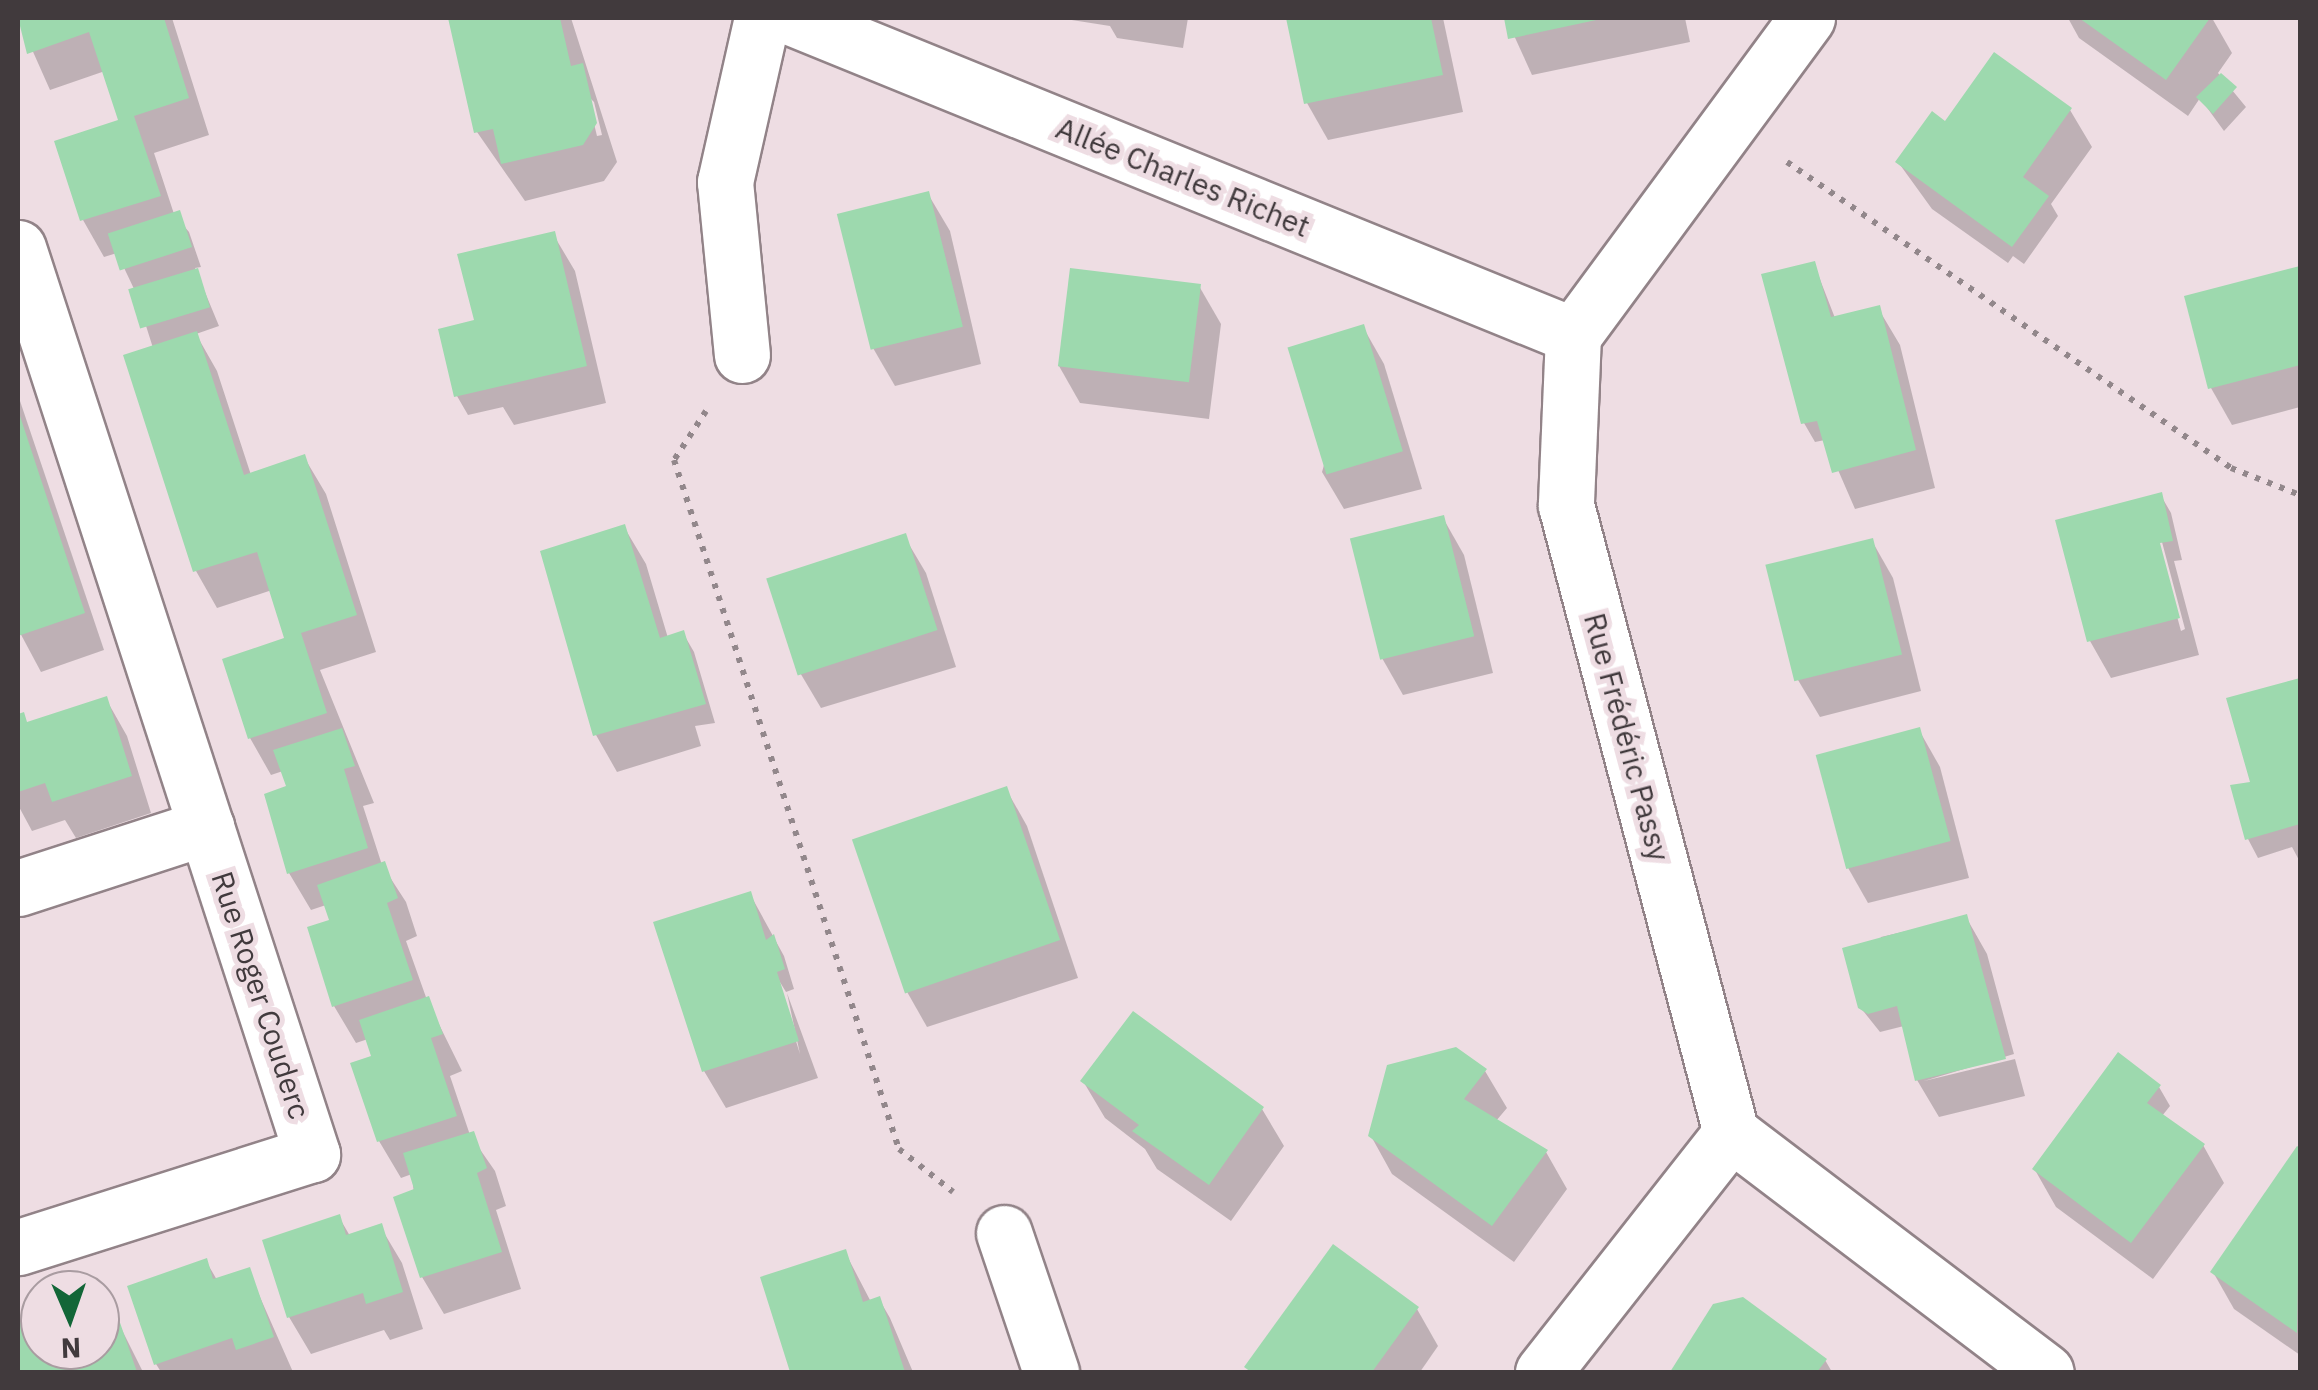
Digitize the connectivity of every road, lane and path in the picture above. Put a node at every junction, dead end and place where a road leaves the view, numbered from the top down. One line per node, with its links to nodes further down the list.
1 (762, 18): 8 (street)
2 (793, 18): 7 (street, Allée Charles Richet)
3 (1807, 18): 4 (street)
4 (1730, 123): 7 (street); 9 (path)
5 (18, 248): 6 (street, Rue Roger Couderc)
6 (29, 322): 10 (street, Rue Roger Couderc)
7 (1573, 335): 12 (street, Rue Frédéric Passy)
8 (742, 355): 13 (path)
9 (2300, 495)
10 (206, 827): 11 (street); 14 (street, Rue Roger Couderc)
11 (18, 888)
12 (1731, 1133): 16 (street); 17 (street)
13 (1004, 1233): 15 (street)
14 (18, 1247)
15 (1051, 1372)
16 (1543, 1372)
17 (2046, 1372)

